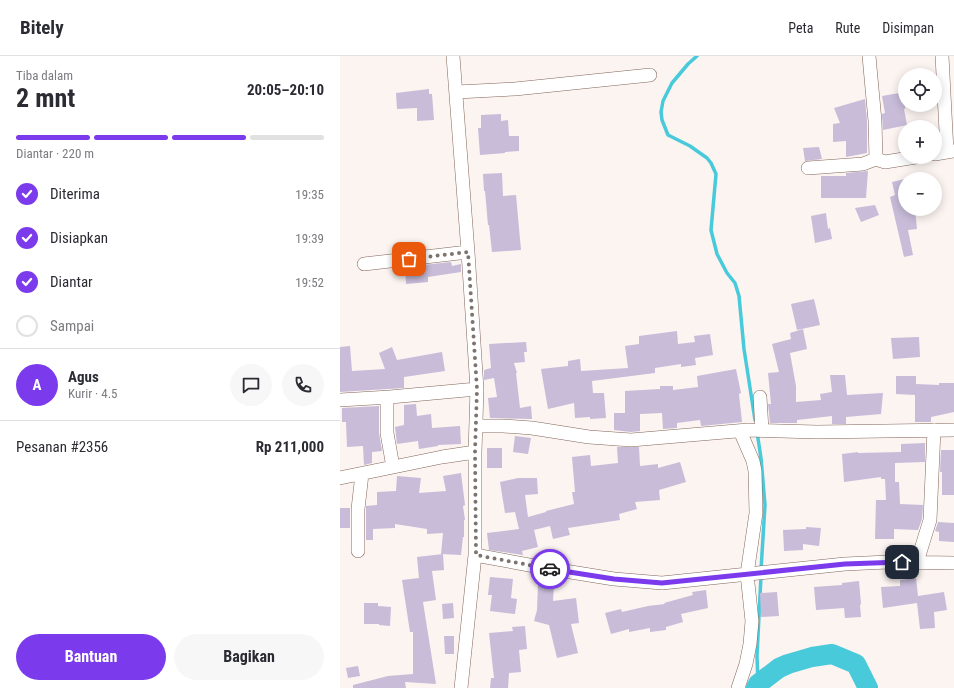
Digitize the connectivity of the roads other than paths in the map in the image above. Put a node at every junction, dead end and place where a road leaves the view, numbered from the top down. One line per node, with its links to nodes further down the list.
1 (453, 56): 5 (street)
2 (869, 56): 7 (street)
3 (942, 56): 6 (street)
4 (650, 75): 5 (street)
5 (457, 92): 10 (street)
6 (945, 152)
7 (876, 159): 8 (street); 9 (street)
8 (898, 160)
9 (808, 168)
10 (468, 252): 11 (street); 12 (street)
11 (364, 264)
12 (477, 389): 13 (street); 16 (street)
13 (387, 397): 15 (street); 21 (street)
14 (760, 398): 17 (street)
15 (340, 400)
16 (476, 426): 17 (street); 20 (street)
17 (752, 430): 18 (street); 28 (street)
18 (934, 430): 19 (street); 26 (street)
19 (954, 430)
20 (475, 452): 21 (street); 25 (street)
21 (393, 467): 22 (street)
22 (362, 474): 23 (street); 24 (street)
23 (340, 478)
24 (358, 551)
25 (476, 555): 28 (street); 29 (street)
26 (917, 562): 27 (street); 28 (street)
27 (954, 563)
28 (758, 573): 30 (street)
29 (461, 688)
30 (738, 688)

